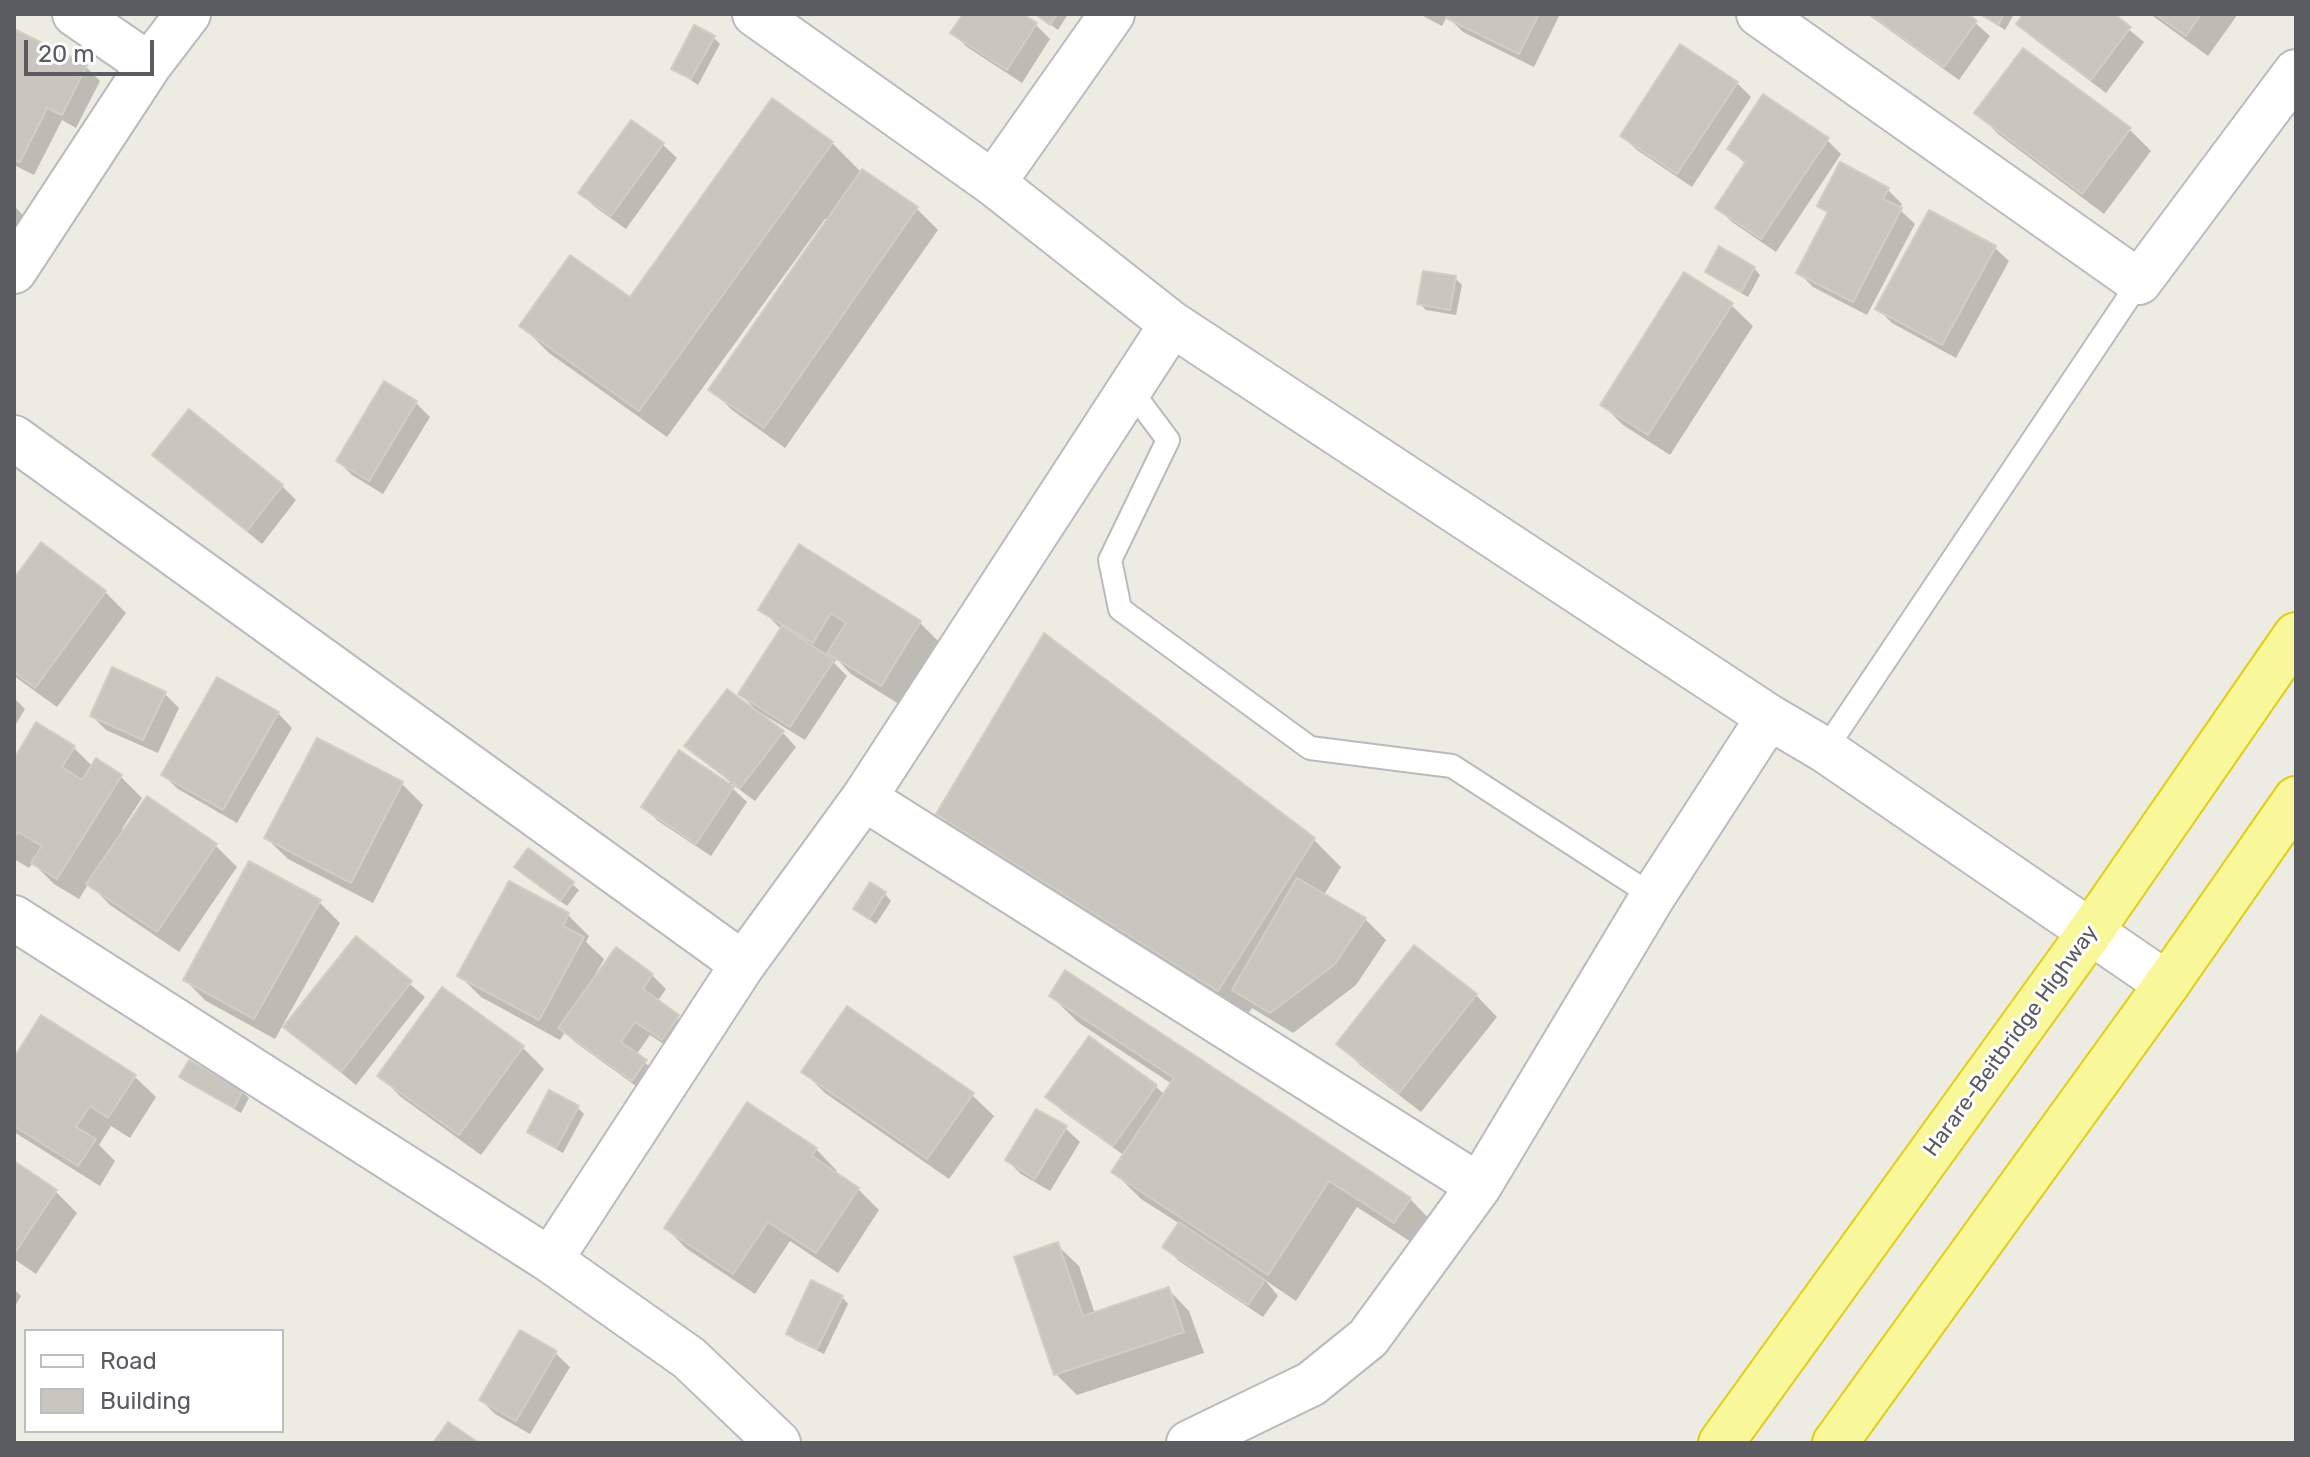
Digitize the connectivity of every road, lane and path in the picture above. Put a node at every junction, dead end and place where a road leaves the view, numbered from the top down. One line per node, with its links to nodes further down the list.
1 (75, 14): 6 (street)
2 (188, 14): 6 (street)
3 (755, 14): 8 (street)
4 (1112, 14): 8 (street)
5 (1759, 14): 10 (street)
6 (149, 65): 9 (street)
7 (2296, 72): 10 (street)
8 (993, 183): 11 (street)
9 (14, 271)
10 (2139, 282): 16 (lane)
11 (1172, 324): 12 (street); 15 (street)
12 (1130, 389): 17 (street); 19 (lane)
13 (14, 438): 22 (street)
14 (2296, 635): 21 (highway, Harare-Beitbridge Highway)
15 (1769, 717): 16 (street); 19 (street)
16 (1825, 750): 21 (street)
17 (864, 798): 22 (street); 24 (street)
18 (2296, 799): 23 (highway)
19 (1653, 896): 24 (street)
20 (14, 918): 25 (street)
21 (2091, 931): 23 (street); 28 (highway, Harare-Beitbridge Highway)
22 (743, 964): 25 (street)
23 (2167, 984): 29 (highway)
24 (1479, 1186): 27 (street)
25 (550, 1260): 26 (street)
26 (778, 1443)
27 (1189, 1443)
28 (1721, 1443)
29 (1835, 1443)

